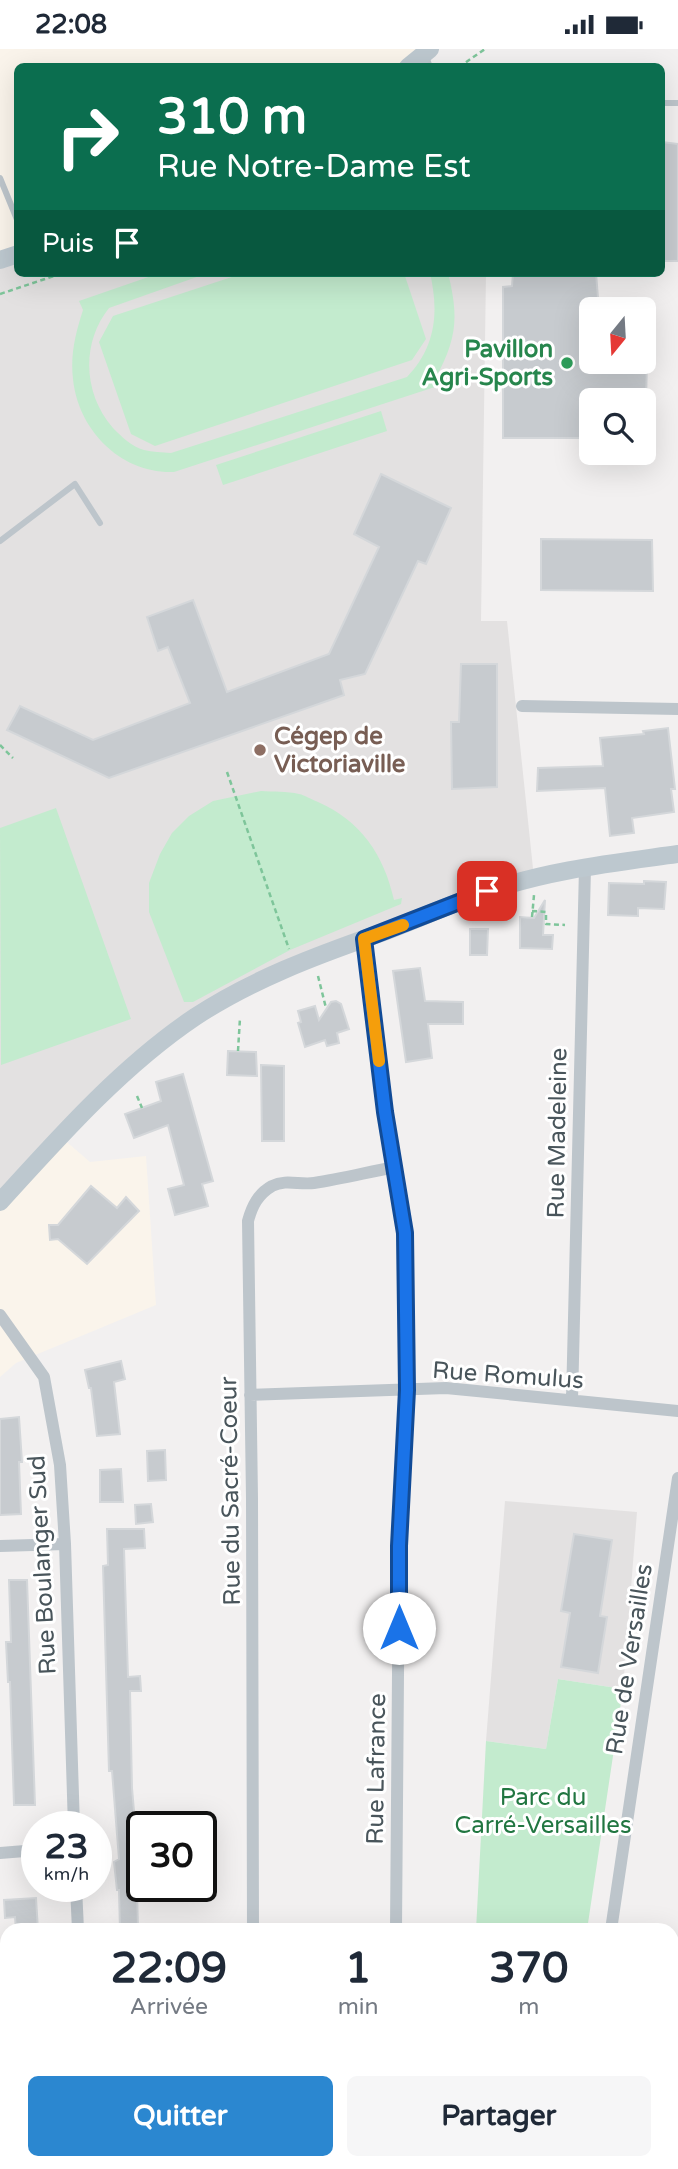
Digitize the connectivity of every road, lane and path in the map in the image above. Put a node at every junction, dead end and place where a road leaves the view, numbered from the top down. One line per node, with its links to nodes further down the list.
1 (485, 49): 2 (path)
2 (465, 63)
3 (0, 178): 4 (lane)
4 (14, 212)
5 (51, 277): 6 (path)
6 (0, 294)
7 (100, 523): 8 (lane)
8 (0, 541)
9 (522, 706): 10 (street)
10 (678, 709)
11 (0, 745): 12 (path)
12 (13, 758)
13 (227, 772): 21 (path)
14 (678, 854): 15 (street)
15 (585, 868): 20 (street); 33 (street, Rue Madeleine)
16 (534, 895): 17 (path)
17 (532, 911): 18 (path); 19 (path)
18 (532, 917)
19 (565, 925)
20 (364, 939): 21 (street); 28 (street, Rue Lafrance)
21 (294, 965): 29 (street)
22 (318, 976): 23 (path)
23 (326, 1008)
24 (240, 1018): 25 (path)
25 (239, 1051)
26 (137, 1096): 27 (path)
27 (142, 1108)
28 (395, 1167): 31 (street, Rue Lafrance); 32 (street, Rue du Sacré-Coeur)
29 (0, 1202)
30 (0, 1315): 36 (street, Rue Boulanger Sud)
31 (407, 1390): 32 (street, Rue Romulus); 33 (street, Rue Romulus); 44 (street, Rue Lafrance)
32 (250, 1395): 43 (street, Rue du Sacré-Coeur)
33 (572, 1400): 34 (street, Rue Romulus)
34 (678, 1411)
35 (678, 1478): 45 (street, Rue de Versailles)
36 (65, 1543): 37 (street); 38 (street, Rue Boulanger Sud)
37 (0, 1546)
38 (73, 1811)
39 (21, 1851): 40 (street)
40 (0, 1853)
41 (77, 1902): 42 (street)
42 (78, 1923)
43 (253, 1923)
44 (396, 1923)
45 (612, 1923)

